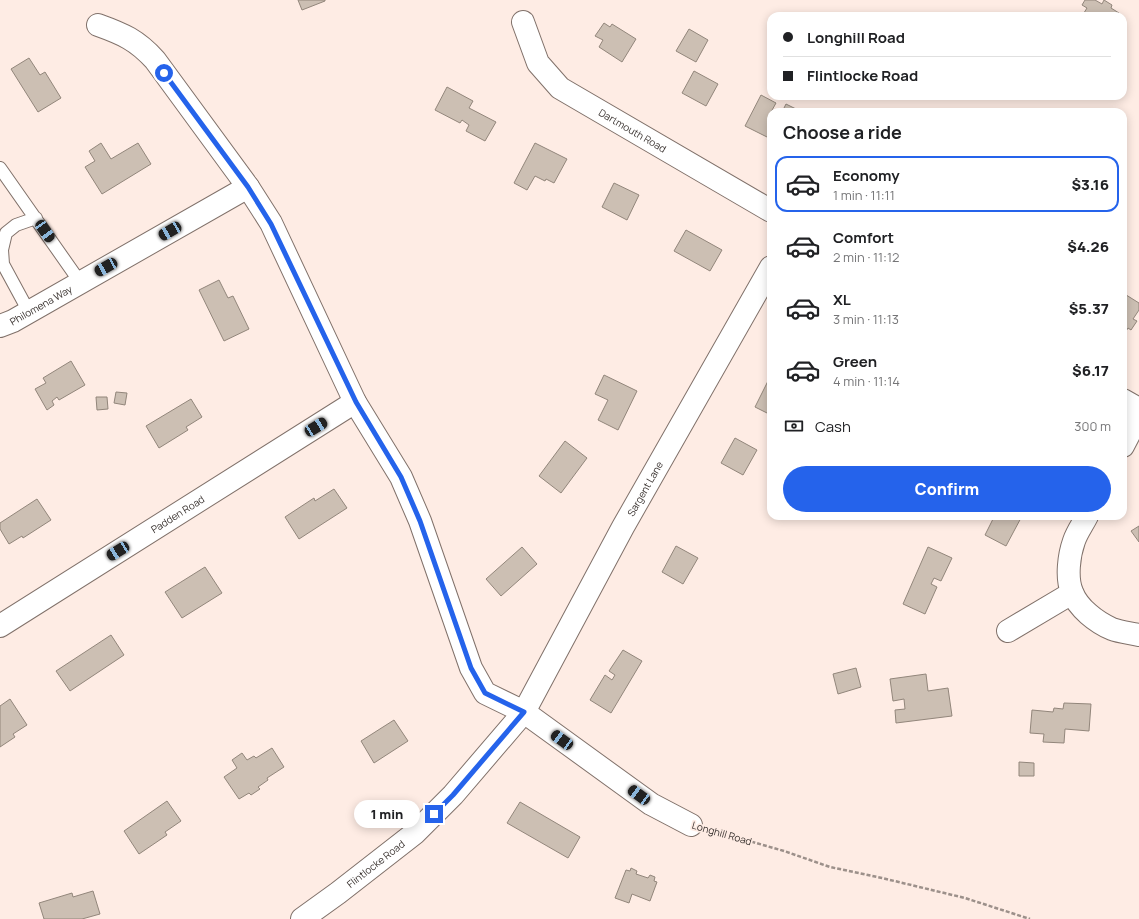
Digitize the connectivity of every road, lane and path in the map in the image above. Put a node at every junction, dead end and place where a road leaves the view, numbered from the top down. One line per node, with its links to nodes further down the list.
1 (523, 22): 5 (street, Dartmouth Road)
2 (98, 25): 4 (street, Longhill Road)
3 (0, 168): 6 (lane, Philomena Way)
4 (248, 187): 8 (street, Philomena Way); 11 (street, Longhill Road)
5 (767, 209)
6 (36, 218): 8 (lane, Philomena Way); 9 (lane)
7 (767, 274): 21 (street, Sargent Lane)
8 (80, 282): 9 (street, Philomena Way)
9 (29, 312): 10 (street, Philomena Way)
10 (0, 326)
11 (356, 402): 18 (street, Padden Road); 21 (street, Longhill Road)
12 (1127, 402): 13 (street)
13 (1139, 410)
14 (1139, 414): 15 (street)
15 (1127, 438)
16 (1085, 520): 17 (street)
17 (1072, 593): 19 (street); 20 (street)
18 (0, 626)
19 (1008, 630)
20 (1139, 635)
21 (524, 712): 22 (street, Longhill Road); 23 (street, Flintlocke Road)
22 (691, 825): 24 (path, Longhill Road)
23 (302, 919)
24 (1030, 919)

